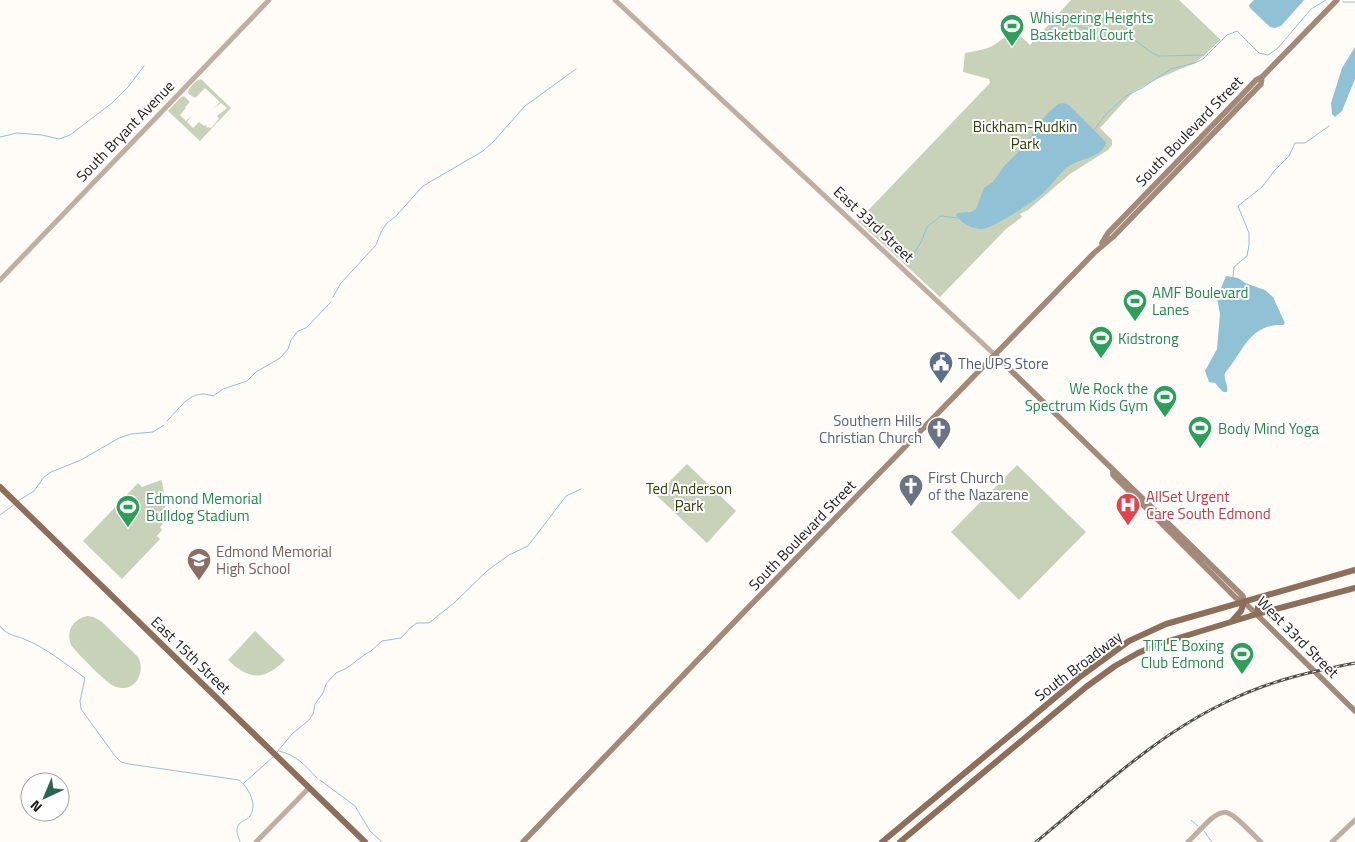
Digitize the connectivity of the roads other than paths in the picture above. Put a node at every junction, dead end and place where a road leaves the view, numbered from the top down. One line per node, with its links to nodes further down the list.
1 (269, 0): 4 (street, South Bryant Avenue)
2 (615, 0): 5 (street, East 33rd Street)
3 (1337, 0): 5 (main road, South Boulevard Street)
4 (0, 280)
5 (995, 355): 10 (main road, East 33rd Street); 21 (main road, South Boulevard Street)
6 (0, 487): 15 (main road, East 15th Street)
7 (1355, 570): 9 (main road, South Broadway)
8 (1355, 588): 11 (main road, South Broadway)
9 (1267, 596): 10 (main road, South Broadway); 11 (main road)
10 (1244, 602): 11 (main road, West 33rd Street); 12 (main road); 14 (main road, South Broadway)
11 (1257, 614): 12 (main road, South Broadway); 13 (main road, West 33rd Street)
12 (1230, 623): 16 (main road, South Broadway)
13 (1355, 712)
14 (956, 781): 16 (main road); 17 (main road, South Broadway)
15 (309, 788): 19 (street); 20 (main road, East 15th Street)
16 (963, 790): 23 (main road, South Broadway)
17 (913, 816): 22 (main road, South Broadway); 23 (main road)
18 (1355, 820): 26 (street)
19 (256, 842)
20 (365, 842)
21 (523, 842)
22 (884, 842)
23 (900, 842)
24 (1188, 842): 25 (street)
25 (1261, 842)
26 (1332, 842)

